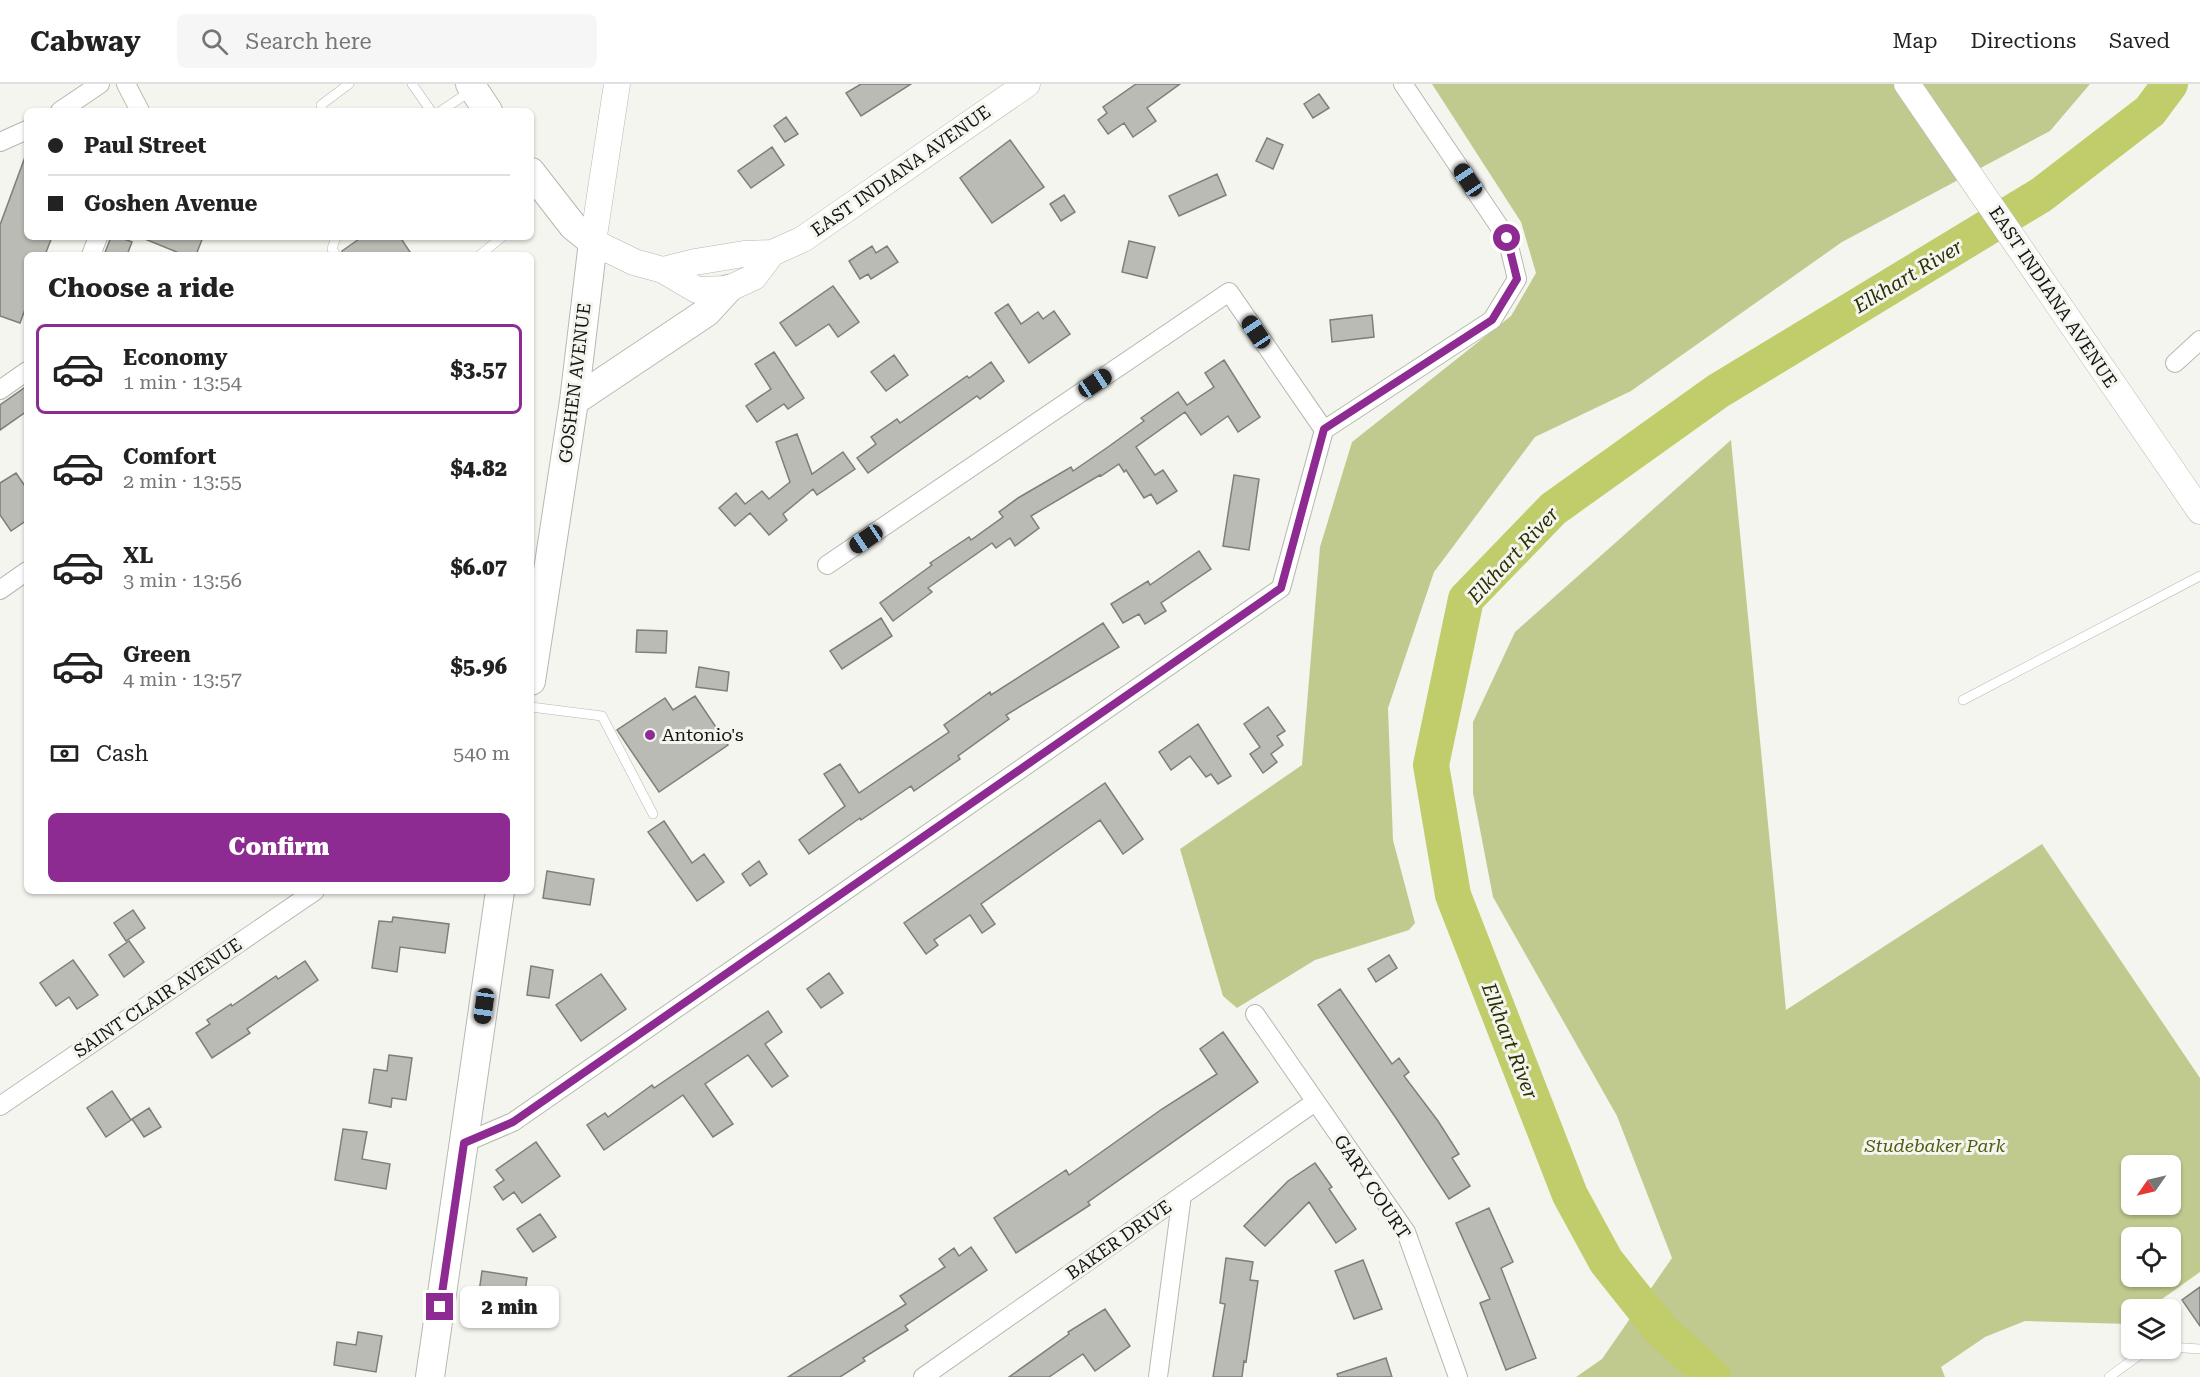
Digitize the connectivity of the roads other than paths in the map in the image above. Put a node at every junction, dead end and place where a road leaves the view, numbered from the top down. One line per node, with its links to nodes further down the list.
1 (100, 84): 10 (street)
2 (126, 84): 11 (street)
3 (350, 84): 12 (lane)
4 (412, 84): 13 (lane)
5 (617, 84): 19 (street, GOSHEN AVENUE)
6 (1028, 84): 21 (street, EAST INDIANA AVENUE)
7 (1403, 84): 29 (street)
8 (1907, 84): 30 (street, EAST INDIANA AVENUE)
9 (477, 95): 14 (lane)
10 (64, 108)
11 (138, 108)
12 (322, 108)
13 (429, 108)
14 (448, 108)
15 (24, 131): 16 (street)
16 (0, 142)
17 (534, 176): 19 (main road)
18 (498, 240): 20 (lane)
19 (593, 242): 22 (street, EAST INDIANA AVENUE); 28 (main road, GOSHEN AVENUE)
20 (484, 252)
21 (772, 253): 22 (street, EAST INDIANA AVENUE); 23 (street, EAST INDIANA AVENUE)
22 (663, 270): 23 (street, EAST INDIANA AVENUE)
23 (728, 289): 28 (main road)
24 (2200, 340): 25 (street)
25 (2175, 363)
26 (24, 373): 27 (street)
27 (0, 390)
28 (574, 401): 35 (main road, GOSHEN AVENUE)
29 (1324, 429): 31 (street); 44 (street)
30 (2200, 511)
31 (827, 565)
32 (24, 573): 34 (street)
33 (2200, 576): 36 (lane)
34 (0, 590)
35 (534, 661)
36 (1963, 700)
37 (534, 707): 38 (lane)
38 (653, 814)
39 (311, 894): 43 (street, SAINT CLAIR AVENUE)
40 (500, 894): 44 (main road)
41 (1255, 1014): 42 (street, GARY COURT)
42 (1315, 1102): 45 (street, BAKER DRIVE); 52 (street, GARY COURT)
43 (0, 1106)
44 (464, 1143): 49 (main road)
45 (1182, 1195): 50 (street, BAKER DRIVE); 51 (street)
46 (2181, 1348): 47 (lane)
47 (2200, 1349)
48 (2134, 1359): 53 (lane)
49 (430, 1377)
50 (923, 1377)
51 (1158, 1377)
52 (1458, 1377)
53 (2109, 1377)

